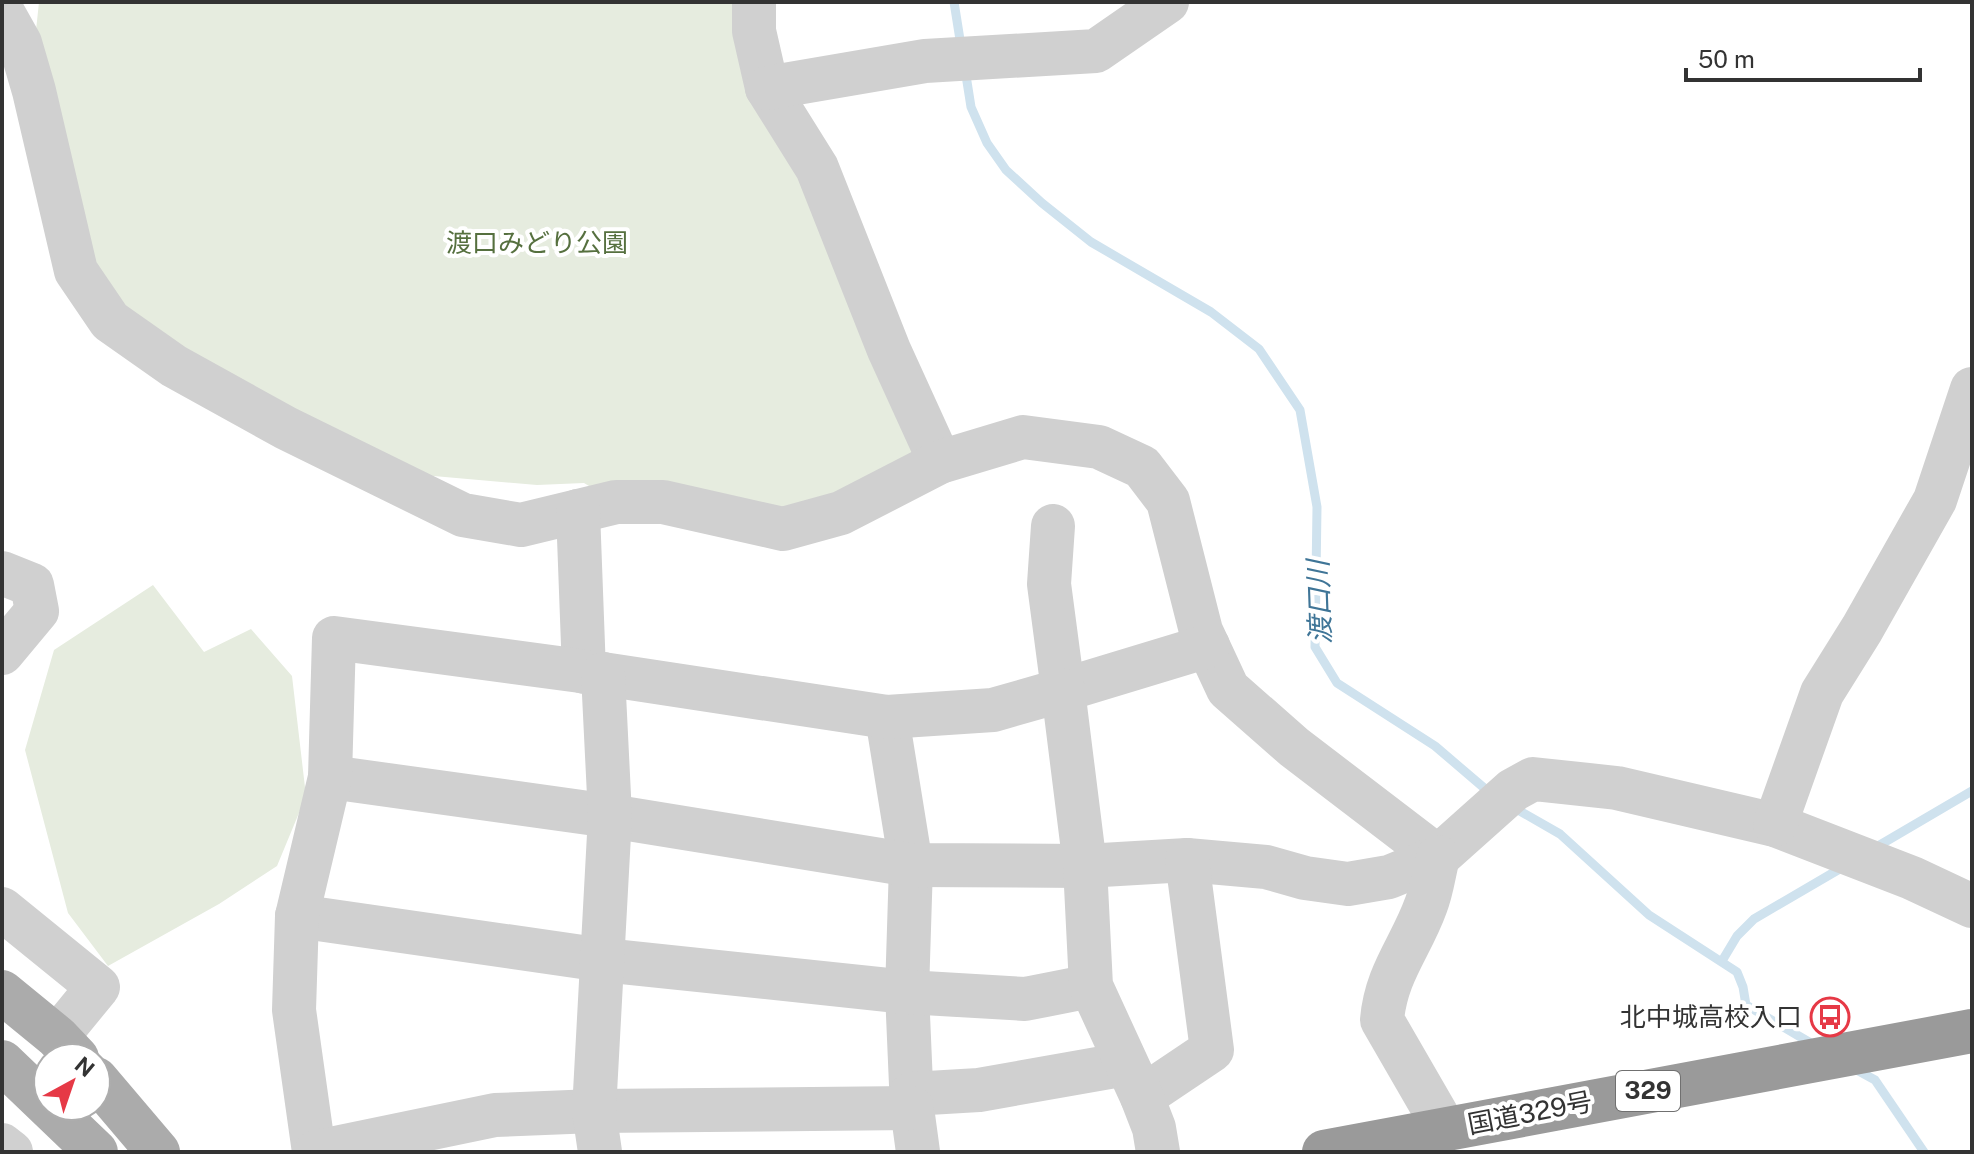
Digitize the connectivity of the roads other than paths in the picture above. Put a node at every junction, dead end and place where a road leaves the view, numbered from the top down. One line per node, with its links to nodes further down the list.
1 (754, 2): 4 (street)
2 (1167, 2): 4 (street)
3 (2, 11): 7 (street)
4 (767, 88): 6 (street)
5 (1972, 389): 17 (street)
6 (940, 462): 7 (street); 10 (street)
7 (578, 511): 12 (street)
8 (1053, 526): 13 (street)
9 (2, 573): 11 (street)
10 (1208, 646): 13 (street); 18 (street)
11 (2, 653)
12 (593, 673): 14 (street); 15 (street); 16 (street)
13 (1063, 690): 14 (street); 21 (street)
14 (887, 717): 20 (street)
15 (330, 777): 16 (street); 24 (street)
16 (610, 816): 20 (street); 25 (street)
17 (1775, 825): 18 (street); 22 (street)
18 (1438, 857): 19 (street); 36 (street)
19 (1187, 860): 21 (street); 33 (street)
20 (911, 865): 21 (street); 28 (street)
21 (1085, 866): 26 (street)
22 (1972, 906)
23 (2, 909): 31 (street)
24 (297, 916): 25 (street); 42 (street)
25 (603, 960): 28 (street); 37 (street)
26 (1091, 986): 28 (street); 33 (street)
27 (2, 992): 30 (main road)
28 (907, 992): 35 (street)
29 (1972, 1031): 36 (highway, 国道329号 / 329)
30 (60, 1042)
31 (70, 1042)
32 (2, 1062): 40 (main road)
33 (1134, 1080): 35 (street); 44 (street)
34 (112, 1098): 41 (main road)
35 (912, 1101): 37 (street); 43 (street)
36 (1445, 1129): 45 (highway, 国道329号 / 329)
37 (597, 1131): 42 (street)
38 (2, 1145): 39 (street)
39 (11, 1152)
40 (96, 1152)
41 (158, 1152)
42 (315, 1152)
43 (918, 1152)
44 (1158, 1152)
45 (1324, 1152)

